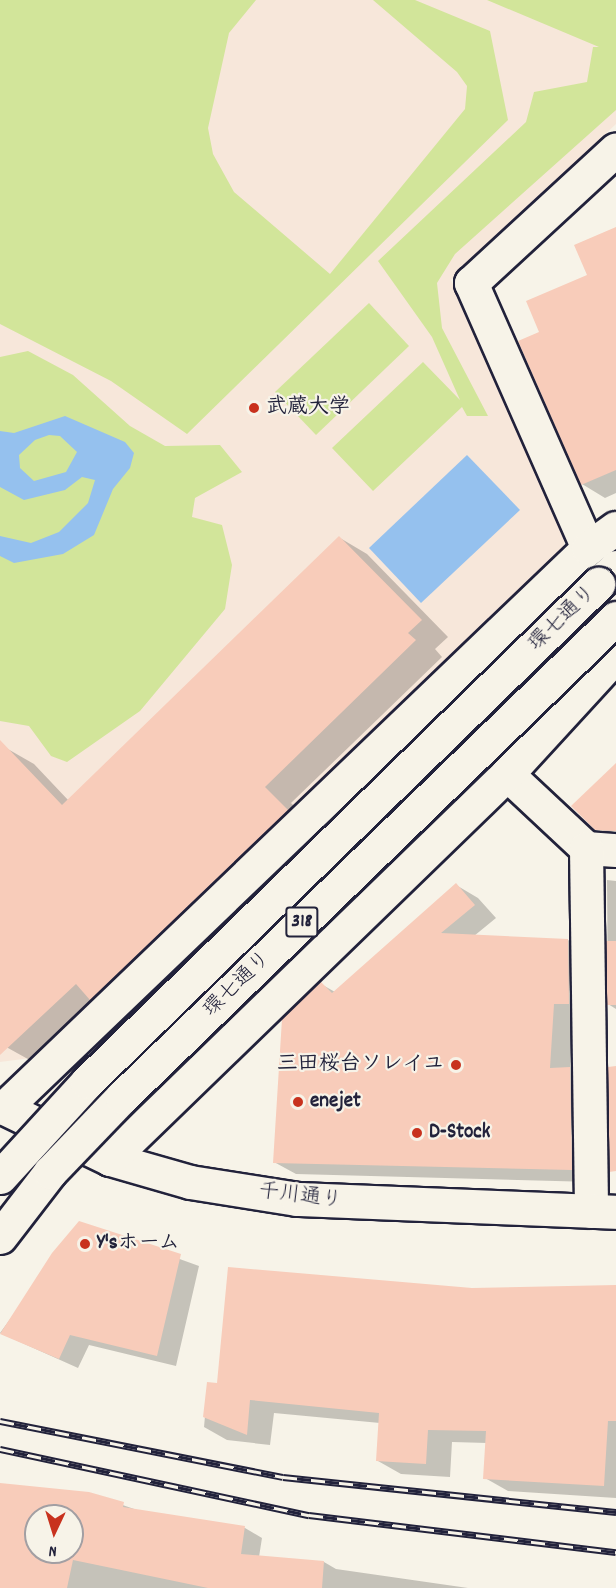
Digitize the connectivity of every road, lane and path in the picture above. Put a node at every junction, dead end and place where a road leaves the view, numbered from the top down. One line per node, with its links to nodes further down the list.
1 (616, 148): 3 (main road)
2 (616, 528): 3 (main road)
3 (588, 548): 9 (main road)
4 (607, 576): 11 (main road, 環七通り / 318, bridge)
5 (616, 618): 13 (main road, 環七通り / 318, bridge)
6 (616, 655): 7 (main road)
7 (507, 774): 8 (main road); 10 (main road)
8 (601, 849): 12 (main road)
9 (2, 1107): 10 (main road, 千川通り)
10 (110, 1159): 12 (main road, 千川通り)
11 (0, 1177)
12 (604, 1212)
13 (0, 1237)

